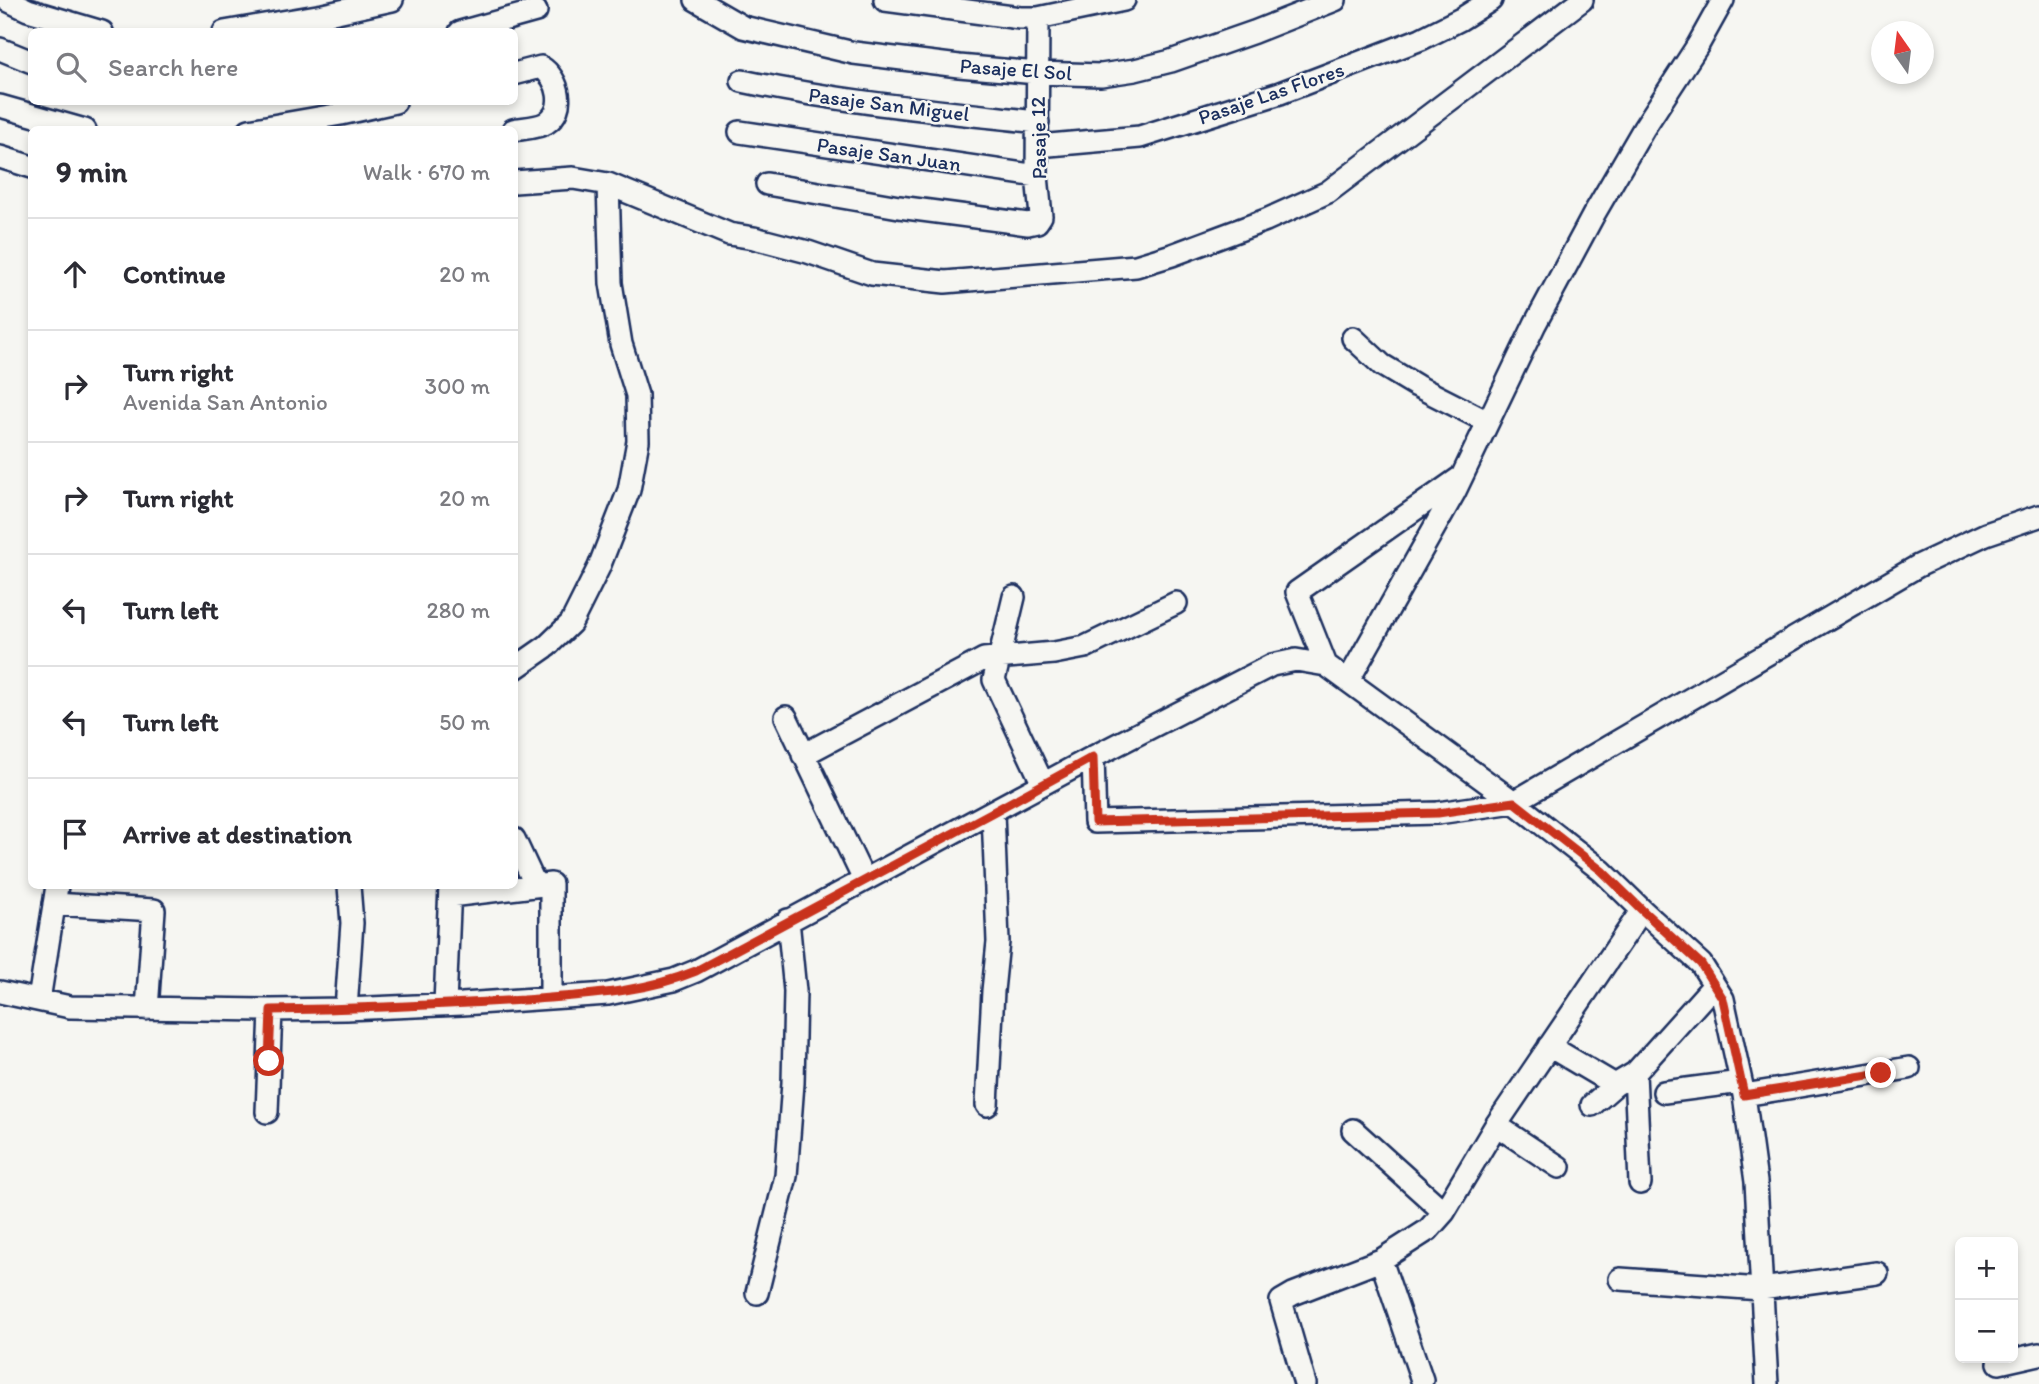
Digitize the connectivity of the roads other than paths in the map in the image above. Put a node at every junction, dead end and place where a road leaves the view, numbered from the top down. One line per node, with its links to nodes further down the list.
1 (7, 0): 13 (street)
2 (392, 0): 14 (street)
3 (696, 0): 19 (street, Pasaje El Sol)
4 (885, 0): 10 (street)
5 (1124, 0): 12 (street)
6 (1335, 0): 19 (street, Pasaje El Sol)
7 (1491, 0): 28 (street, Pasaje Las Flores)
8 (1582, 0): 33 (street)
9 (1723, 0): 36 (street)
10 (911, 2): 12 (street)
11 (536, 11): 15 (street)
12 (1047, 11): 19 (street, Pasaje 12)
13 (88, 28)
14 (247, 28)
15 (474, 28)
16 (0, 50): 17 (street)
17 (28, 60)
18 (518, 73): 26 (street)
19 (1037, 73): 23 (street, Pasaje 12)
20 (742, 81): 23 (street, Pasaje San Miguel)
21 (382, 105): 25 (street)
22 (0, 106): 24 (street)
23 (1038, 122): 28 (street, Pasaje 12)
24 (71, 126)
25 (272, 126)
26 (518, 129)
27 (740, 132): 31 (street, Pasaje San Juan)
28 (1038, 146): 31 (street, Pasaje 12)
29 (0, 157): 30 (street)
30 (28, 166)
31 (1037, 176): 34 (street, Pasaje 12)
32 (518, 182): 33 (street)
33 (608, 184): 43 (street)
34 (767, 184)
35 (1353, 338): 36 (street)
36 (1488, 422): 37 (street)
37 (1463, 475): 42 (street); 44 (street)
38 (2039, 516): 49 (street)
39 (1014, 597): 41 (street)
40 (1176, 603): 41 (street)
41 (999, 659): 46 (street); 48 (street)
42 (1326, 665): 44 (street); 47 (street)
43 (518, 666)
44 (1349, 681): 49 (street)
45 (786, 717): 46 (street)
46 (803, 755): 52 (street)
47 (1093, 757): 48 (street); 49 (street)
48 (1044, 784): 50 (street)
49 (1514, 802): 59 (street)
50 (993, 812): 52 (street); 75 (street)
51 (518, 845): 53 (street)
52 (864, 880): 60 (street)
53 (544, 885): 54 (street); 63 (street)
54 (518, 887)
55 (349, 889): 67 (street)
56 (481, 889): 57 (street)
57 (450, 891): 65 (street)
58 (55, 895): 64 (street); 66 (street)
59 (1642, 910): 61 (street); 69 (street)
60 (788, 920): 63 (street); 87 (street)
61 (1714, 985): 71 (street); 73 (street)
62 (0, 992): 64 (street)
63 (551, 998): 65 (street)
64 (39, 1000): 66 (street)
65 (445, 1004): 67 (street)
66 (147, 1009): 68 (street)
67 (346, 1009): 68 (street)
68 (271, 1010): 77 (street)
69 (1549, 1046): 72 (street); 78 (street)
70 (1909, 1068): 73 (street)
71 (1635, 1073): 72 (street); 81 (street)
72 (1615, 1085): 76 (street)
73 (1743, 1089): 74 (street); 86 (street)
74 (1664, 1092)
75 (987, 1105)
76 (1592, 1105)
77 (267, 1112)
78 (1496, 1125): 80 (street); 82 (street)
79 (1353, 1130): 82 (street)
80 (1559, 1167)
81 (1640, 1183)
82 (1444, 1212): 83 (street)
83 (1381, 1260): 90 (street); 91 (street)
84 (1877, 1273): 86 (street)
85 (1620, 1279): 86 (street)
86 (1761, 1289): 92 (street)
87 (757, 1293)
88 (2039, 1354): 89 (street)
89 (2018, 1359)
90 (1422, 1380)
91 (1305, 1384)
92 (1767, 1384)

